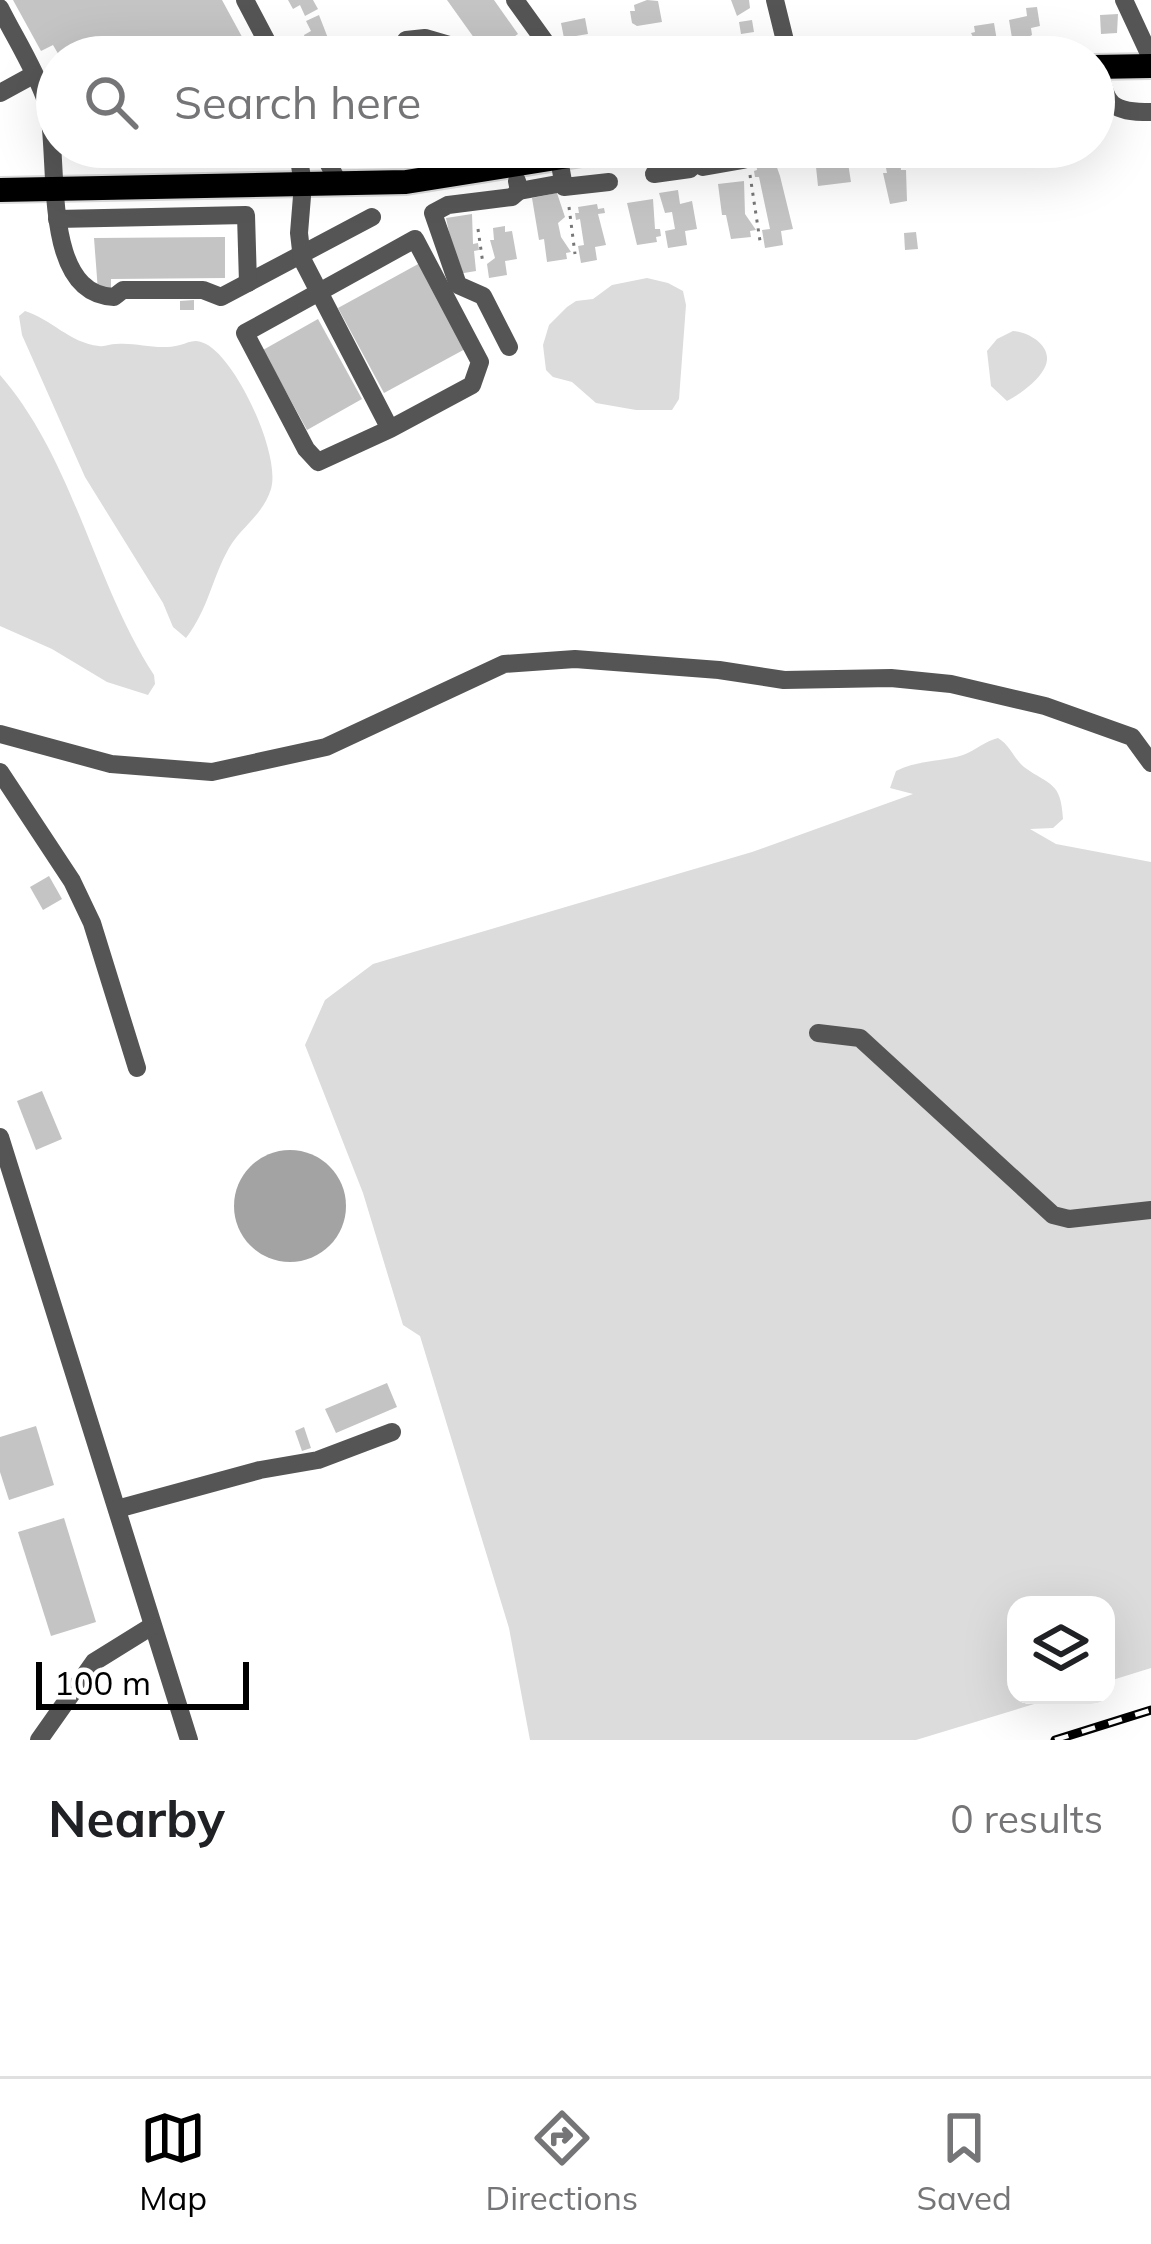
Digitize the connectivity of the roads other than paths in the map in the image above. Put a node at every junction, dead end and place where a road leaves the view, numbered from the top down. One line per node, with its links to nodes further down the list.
1 (232, 0): 7 (street)
2 (245, 0): 8 (street)
3 (515, 0): 9 (street)
4 (776, 0): 10 (street)
5 (1124, 0): 11 (street)
6 (0, 8): 13 (street)
7 (250, 36)
8 (264, 36)
9 (541, 36)
10 (784, 36)
11 (1151, 62): 12 (main road)
12 (1115, 65)
13 (33, 75): 14 (street); 15 (street)
14 (36, 81)
15 (0, 93)
16 (1115, 107): 17 (street)
17 (1151, 112)
18 (54, 168): 29 (street)
19 (301, 168): 27 (street)
20 (331, 168): 28 (street)
21 (566, 168): 23 (main road)
22 (690, 168): 24 (street)
23 (561, 171): 25 (main road); 26 (street)
24 (654, 174)
25 (517, 179): 28 (main road); 36 (street)
26 (609, 182)
27 (303, 184): 28 (main road); 29 (main road); 33 (street)
28 (339, 184)
29 (54, 189): 30 (main road); 32 (street)
30 (0, 190)
31 (371, 217): 33 (street)
32 (57, 219): 34 (street); 34 (street)
33 (302, 252): 34 (street); 35 (street)
34 (248, 283)
35 (319, 292): 37 (street); 37 (street); 37 (street)
36 (508, 347)
37 (390, 429)
38 (0, 734): 39 (street)
39 (1151, 763)
40 (0, 772): 42 (street)
41 (818, 1033): 45 (street)
42 (137, 1068)
43 (0, 1137): 44 (street)
44 (4, 1160): 47 (street)
45 (1151, 1210)
46 (392, 1432): 47 (street)
47 (117, 1509): 48 (street)
48 (152, 1626): 49 (street); 50 (street)
49 (39, 1740)
50 (189, 1740)

